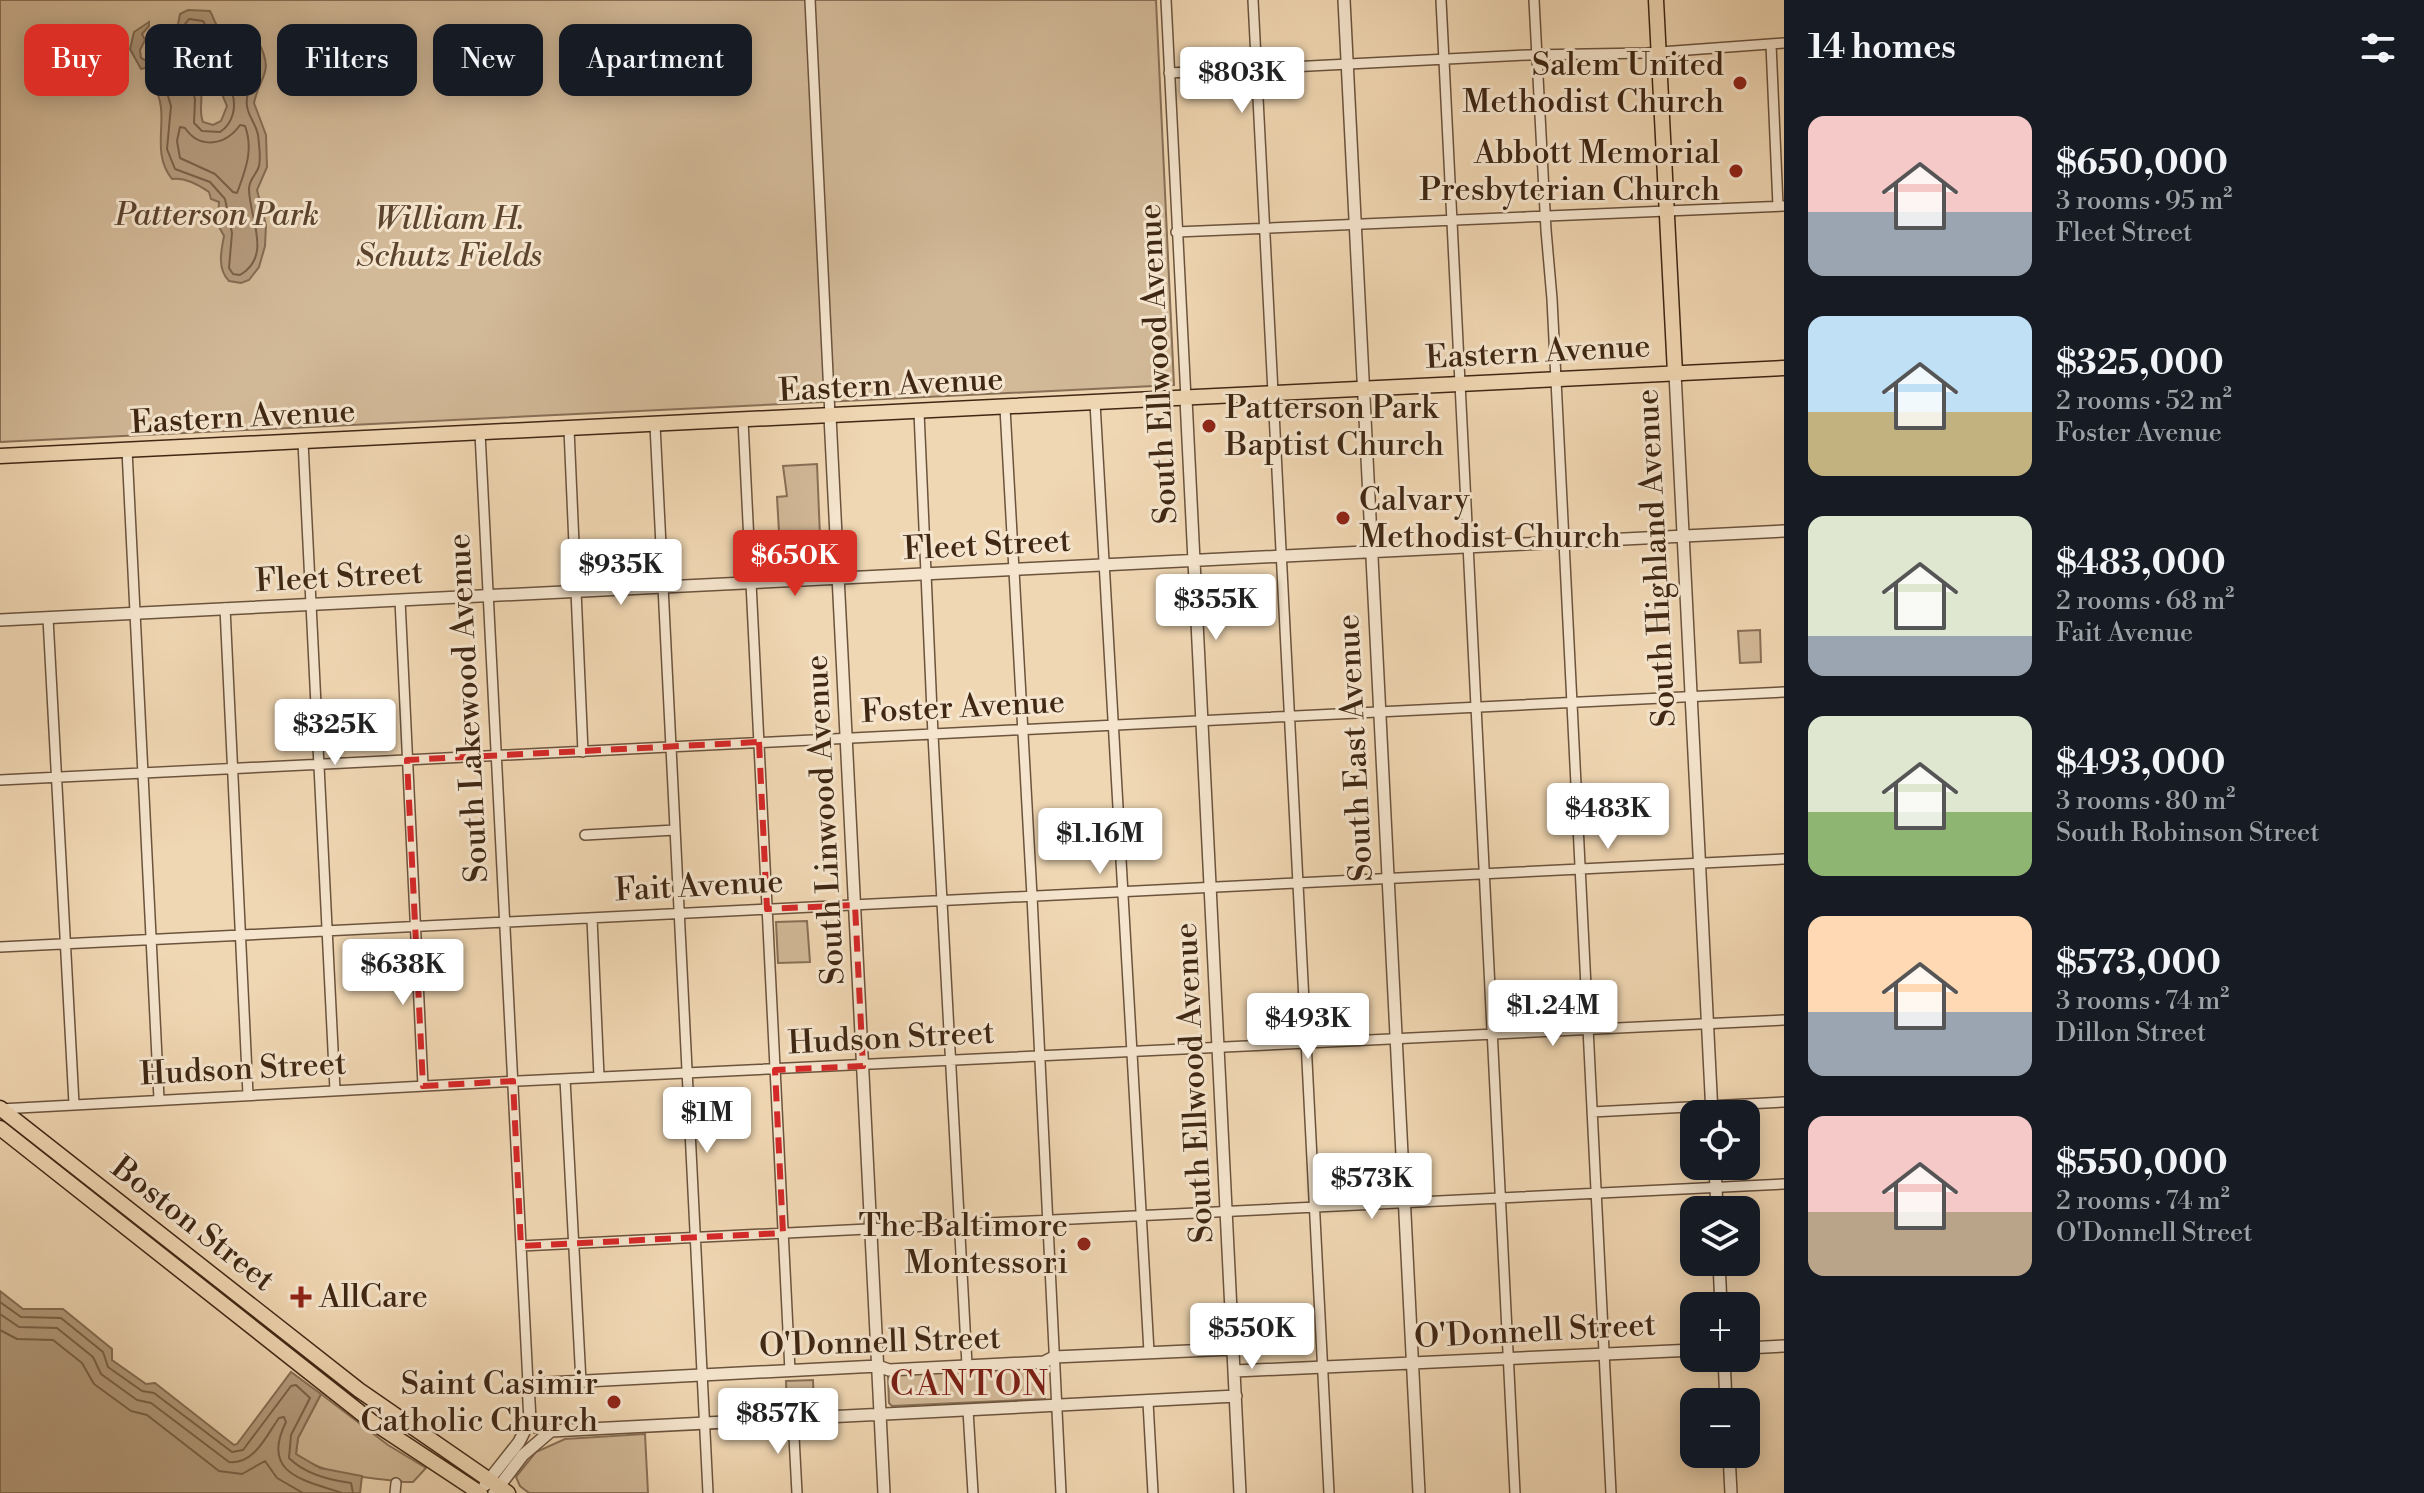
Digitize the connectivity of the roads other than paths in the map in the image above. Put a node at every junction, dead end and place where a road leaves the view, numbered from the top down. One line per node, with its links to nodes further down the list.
1 (810, 0): 33 (street, South Linwood Avenue)
2 (1166, 0): 15 (street, South Ellwood Avenue)
3 (1253, 0): 14 (street)
4 (1344, 0): 13 (street, South East Avenue)
5 (1441, 0): 12 (street)
6 (1534, 0): 11 (street)
7 (1656, 0): 10 (main road, South Highland Avenue)
8 (1784, 43): 9 (street)
9 (1771, 44): 10 (street); 16 (street)
10 (1659, 52): 11 (street); 17 (main road, South Highland Avenue)
11 (1537, 55): 12 (street); 18 (street)
12 (1444, 59): 13 (street); 19 (street)
13 (1347, 64): 14 (street); 20 (street, South East Avenue)
14 (1256, 68): 15 (street); 21 (street)
15 (1169, 73): 22 (street, South Ellwood Avenue)
16 (1781, 206): 17 (street)
17 (1666, 211): 18 (street); 24 (main road, South Highland Avenue)
18 (1546, 217): 19 (street); 25 (street)
19 (1452, 219): 20 (street); 26 (street)
20 (1354, 224): 21 (street); 27 (street, South East Avenue)
21 (1264, 228): 22 (street); 28 (street)
22 (1176, 232): 29 (street, South Ellwood Avenue)
23 (1784, 368): 24 (main road, Eastern Avenue)
24 (1675, 373): 25 (main road, Eastern Avenue); 42 (street, South Highland Avenue)
25 (1556, 379): 26 (main road, Eastern Avenue); 43 (street)
26 (1460, 384): 27 (main road, Eastern Avenue); 44 (street)
27 (1362, 389): 28 (main road, Eastern Avenue); 45 (street, South East Avenue)
28 (1272, 393): 29 (main road, Eastern Avenue); 46 (street)
29 (1186, 399): 30 (main road, Eastern Avenue); 47 (street, South Ellwood Avenue)
30 (1095, 403): 31 (main road, Eastern Avenue); 48 (street)
31 (1005, 408): 32 (main road, Eastern Avenue); 49 (street)
32 (919, 412): 33 (main road, Eastern Avenue); 50 (street)
33 (830, 416): 34 (main road, Eastern Avenue); 51 (street, South Linwood Avenue)
34 (743, 421): 35 (main road, Eastern Avenue); 52 (street)
35 (655, 425): 36 (main road, Eastern Avenue); 53 (street)
36 (569, 429): 37 (main road, Eastern Avenue); 54 (street)
37 (480, 433): 38 (main road, Eastern Avenue); 55 (street, South Lakewood Avenue)
38 (303, 442): 39 (main road, Eastern Avenue); 57 (street)
39 (127, 450): 40 (main road, Eastern Avenue); 59 (street)
40 (0, 456)
41 (1784, 531): 42 (street, Fleet Street)
42 (1683, 536): 43 (street, Fleet Street); 63 (street, South Highland Avenue)
43 (1564, 542): 44 (street, Fleet Street); 64 (street)
44 (1468, 547): 45 (street, Fleet Street); 65 (street)
45 (1371, 552): 46 (street, Fleet Street); 66 (street, South East Avenue)
46 (1280, 556): 47 (street, Fleet Street); 67 (street)
47 (1194, 561): 48 (street, Fleet Street); 68 (street, South Ellwood Avenue)
48 (1104, 565): 49 (street, Fleet Street); 69 (street)
49 (1015, 570): 50 (street, Fleet Street); 70 (street)
50 (928, 574): 51 (street, Fleet Street); 71 (street)
51 (838, 578): 52 (street, Fleet Street); 72 (street, South Linwood Avenue)
52 (751, 583): 53 (street, Fleet Street); 73 (street)
53 (663, 587): 54 (street, Fleet Street); 74 (street)
54 (575, 591): 55 (street, Fleet Street); 75 (street)
55 (488, 596): 56 (street, Fleet Street); 76 (street, South Lakewood Avenue)
56 (400, 600): 57 (street, Fleet Street); 77 (street)
57 (311, 606): 58 (street, Fleet Street); 78 (street)
58 (225, 608): 59 (street, Fleet Street); 79 (street)
59 (135, 613): 60 (street, Fleet Street); 80 (street)
60 (48, 618): 61 (street, Fleet Street); 81 (street)
61 (0, 620)
62 (1784, 692): 63 (street, Foster Avenue)
63 (1691, 697): 64 (street, Foster Avenue); 86 (street, South Highland Avenue)
64 (1572, 703): 65 (street, Foster Avenue); 87 (street)
65 (1476, 708): 66 (street, Foster Avenue); 88 (street)
66 (1380, 713): 67 (street, Foster Avenue); 89 (street, South East Avenue)
67 (1290, 717): 68 (street, Foster Avenue); 90 (street)
68 (1203, 722): 69 (street, Foster Avenue); 91 (street, South Ellwood Avenue)
69 (1114, 726): 70 (street, Foster Avenue); 92 (street)
70 (1023, 731): 71 (street, Foster Avenue); 93 (street)
71 (933, 735): 72 (street, Foster Avenue); 94 (street)
72 (847, 739): 73 (street, Foster Avenue); 95 (street, South Linwood Avenue)
73 (759, 742): 74 (street, Foster Avenue); 96 (street)
74 (670, 747): 75 (street, Foster Avenue); 83 (street)
75 (583, 752): 76 (street, Foster Avenue)
76 (496, 756): 77 (street, Foster Avenue); 99 (street, South Lakewood Avenue)
77 (407, 760): 78 (street, Foster Avenue); 100 (street)
78 (319, 765): 79 (street, Foster Avenue); 101 (street)
79 (233, 769): 80 (street, Foster Avenue); 102 (street)
80 (142, 773): 81 (street, Foster Avenue); 103 (street)
81 (56, 777): 82 (street, Foster Avenue); 104 (street)
82 (0, 780)
83 (675, 830): 84 (street); 97 (street)
84 (585, 835)
85 (1784, 859): 86 (street, Fait Avenue)
86 (1699, 863): 87 (street, Fait Avenue); 107 (street, South Highland Avenue)
87 (1580, 869): 88 (street, Fait Avenue); 108 (street)
88 (1484, 874): 89 (street, Fait Avenue); 109 (street)
89 (1388, 879): 90 (street, Fait Avenue); 110 (street, South East Avenue)
90 (1299, 883): 91 (street, Fait Avenue); 111 (street)
91 (1210, 887): 92 (street, Fait Avenue); 112 (street, South Ellwood Avenue)
92 (1123, 892): 93 (street, Fait Avenue); 113 (street)
93 (1032, 896): 94 (street, Fait Avenue); 114 (street)
94 (942, 901): 95 (street, Fait Avenue); 115 (street)
95 (855, 905): 96 (street, Fait Avenue); 116 (street, South Linwood Avenue)
96 (767, 909): 97 (street, Fait Avenue); 117 (street)
97 (679, 914): 98 (street, Fait Avenue); 118 (street)
98 (592, 918): 99 (street, Fait Avenue); 119 (street)
99 (505, 922): 100 (street, Fait Avenue); 121 (street, South Lakewood Avenue)
100 (416, 926): 101 (street, Fait Avenue); 122 (street)
101 (327, 931): 102 (street, Fait Avenue); 123 (street)
102 (241, 935): 103 (street, Fait Avenue); 124 (street)
103 (151, 939): 104 (street, Fait Avenue); 125 (street)
104 (64, 944): 105 (street, Fait Avenue); 128 (street)
105 (0, 947)
106 (1784, 1020): 107 (street, Hudson Street)
107 (1708, 1024): 108 (street, Hudson Street); 126 (street, South Highland Avenue)
108 (1588, 1030): 109 (street, Hudson Street); 132 (street)
109 (1493, 1035): 110 (street, Hudson Street); 139 (street)
110 (1397, 1040): 111 (street, Hudson Street); 140 (street, South East Avenue)
111 (1307, 1044): 112 (street, Hudson Street); 141 (street)
112 (1219, 1049): 113 (street, Hudson Street); 142 (street, South Ellwood Avenue)
113 (1132, 1053): 114 (street, Hudson Street); 143 (street)
114 (1040, 1057): 115 (street, Hudson Street); 144 (street)
115 (950, 1062): 116 (street, Hudson Street); 145 (street)
116 (863, 1066): 117 (street, Hudson Street); 146 (street, South Linwood Avenue)
117 (775, 1070): 118 (street, Hudson Street); 147 (street)
118 (686, 1074): 119 (street, Hudson Street); 148 (street)
119 (599, 1077): 120 (street, Hudson Street)
120 (565, 1079): 121 (street, Hudson Street); 149 (street)
121 (512, 1081): 122 (street, Hudson Street); 150 (street, South Lakewood Avenue)
122 (423, 1086): 123 (street, Hudson Street)
123 (335, 1089): 124 (street, Hudson Street)
124 (248, 1095): 125 (street, Hudson Street)
125 (159, 1099): 128 (street, Hudson Street)
126 (1712, 1100)
127 (1784, 1102): 129 (street)
128 (74, 1104): 130 (street, Hudson Street)
129 (1760, 1105)
130 (0, 1109): 178 (main road, Boston Street)
131 (1680, 1111): 132 (street)
132 (1592, 1112): 137 (street)
133 (0, 1128): 179 (main road, Boston Street)
134 (1716, 1180): 136 (street)
135 (1784, 1184): 136 (street)
136 (1716, 1187): 137 (street); 138 (street)
137 (1596, 1193): 139 (street); 156 (street)
138 (1716, 1196)
139 (1500, 1198): 140 (street); 158 (street)
140 (1405, 1203): 141 (street); 159 (street, South East Avenue)
141 (1315, 1207): 142 (street); 162 (street)
142 (1226, 1212): 143 (street); 153 (street, South Ellwood Avenue)
143 (1141, 1216): 144 (street); 155 (street)
144 (1048, 1220): 145 (street); 157 (street)
145 (959, 1224): 146 (street); 160 (street)
146 (871, 1229): 147 (street); 161 (street, South Linwood Avenue)
147 (783, 1233): 148 (street); 163 (street)
148 (695, 1238): 149 (street); 165 (street)
149 (572, 1244): 150 (street); 166 (street)
150 (521, 1246): 167 (street, South Lakewood Avenue)
151 (1784, 1346): 152 (street)
152 (1760, 1347)
153 (1233, 1349): 155 (street, O'Donnell Street); 164 (street, South Ellwood Avenue)
154 (1680, 1351): 156 (street, O'Donnell Street)
155 (1149, 1352): 157 (street, O'Donnell Street)
156 (1604, 1354): 158 (street, O'Donnell Street); 190 (street)
157 (1054, 1357): 160 (street, O'Donnell Street); 170 (street)
158 (1509, 1358): 159 (street, O'Donnell Street); 189 (street)
159 (1412, 1363): 162 (street, O'Donnell Street); 188 (street, South East Avenue)
160 (967, 1365): 161 (street, O'Donnell Street)
161 (878, 1366): 163 (street, O'Donnell Street); 172 (street, South Linwood Avenue)
162 (1323, 1367): 164 (street, O'Donnell Street); 187 (street)
163 (790, 1371): 165 (street, O'Donnell Street)
164 (1235, 1371): 168 (street, South Ellwood Avenue)
165 (702, 1375): 166 (street, O'Donnell Street); 175 (street)
166 (581, 1382): 167 (street, O'Donnell Street)
167 (528, 1384): 174 (street, South Lakewood Avenue)
168 (1236, 1396): 169 (street); 186 (street, South Ellwood Avenue)
169 (1148, 1402): 170 (street); 185 (street)
170 (1057, 1406): 171 (street); 184 (street)
171 (968, 1410): 172 (street); 183 (street)
172 (880, 1413): 173 (street); 182 (street, South Linwood Avenue)
173 (793, 1418): 175 (street); 181 (street)
174 (530, 1420): 176 (street); 178 (street)
175 (704, 1423): 176 (street); 180 (street)
176 (551, 1431): 178 (street)
177 (1730, 1468): 191 (street)
178 (498, 1488): 179 (street)
179 (480, 1493)
180 (708, 1493)
181 (797, 1493)
182 (884, 1493)
183 (973, 1493)
184 (1061, 1493)
185 (1153, 1493)
186 (1240, 1493)
187 (1329, 1493)
188 (1419, 1493)
189 (1515, 1493)
190 (1611, 1493)
191 (1731, 1493)

